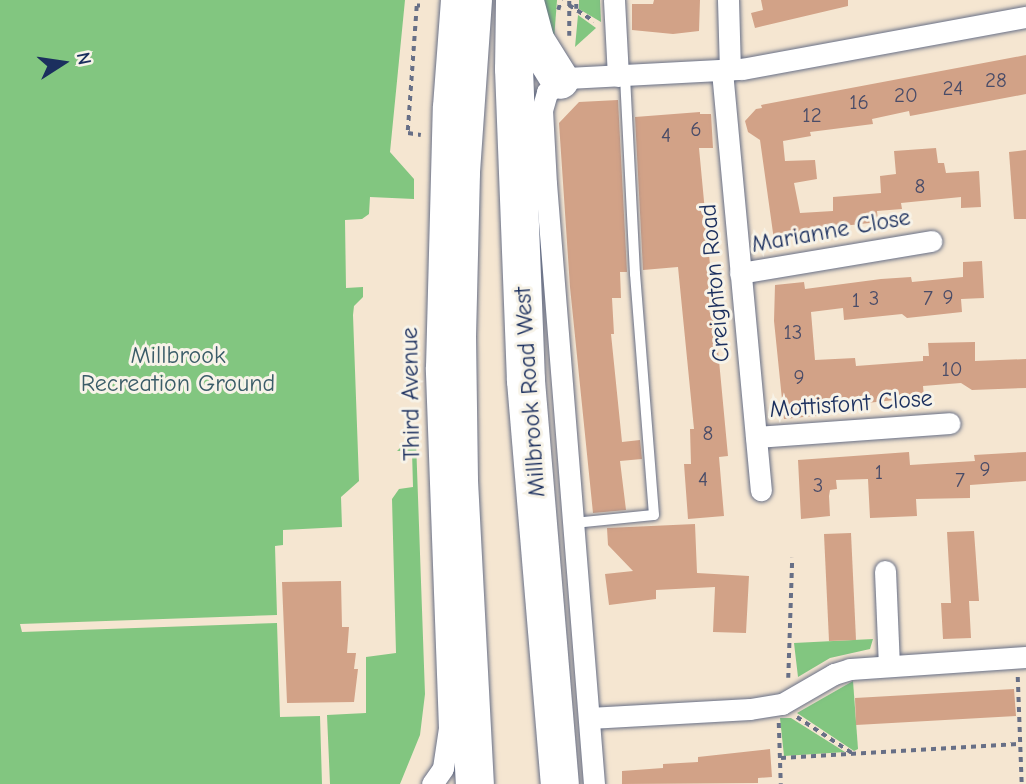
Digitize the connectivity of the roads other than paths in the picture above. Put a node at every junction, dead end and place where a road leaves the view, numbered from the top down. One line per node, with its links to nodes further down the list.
1 (451, 0): 21 (street, Third Avenue)
2 (473, 0): 22 (highway)
3 (515, 0): 23 (highway, Millbrook Road West)
4 (614, 0): 9 (street)
5 (728, 0): 8 (street, Creighton Road)
6 (542, 5): 10 (highway)
7 (1026, 17): 8 (street)
8 (726, 71): 9 (street); 12 (street, Creighton Road)
9 (621, 76): 10 (street); 16 (lane)
10 (560, 80): 16 (street, Millbrook Road West)
11 (931, 241): 12 (street, Marianne Close)
12 (740, 273): 14 (street, Creighton Road)
13 (949, 423): 14 (street, Mottisfont Close)
14 (756, 437): 15 (street, Creighton Road)
15 (761, 490)
16 (574, 523): 20 (street, Millbrook Road West)
17 (885, 571): 19 (street)
18 (1022, 657): 19 (street)
19 (889, 665): 20 (street)
20 (589, 718): 24 (street, Millbrook Road West)
21 (432, 784)
22 (475, 784)
23 (560, 784)
24 (594, 784)

